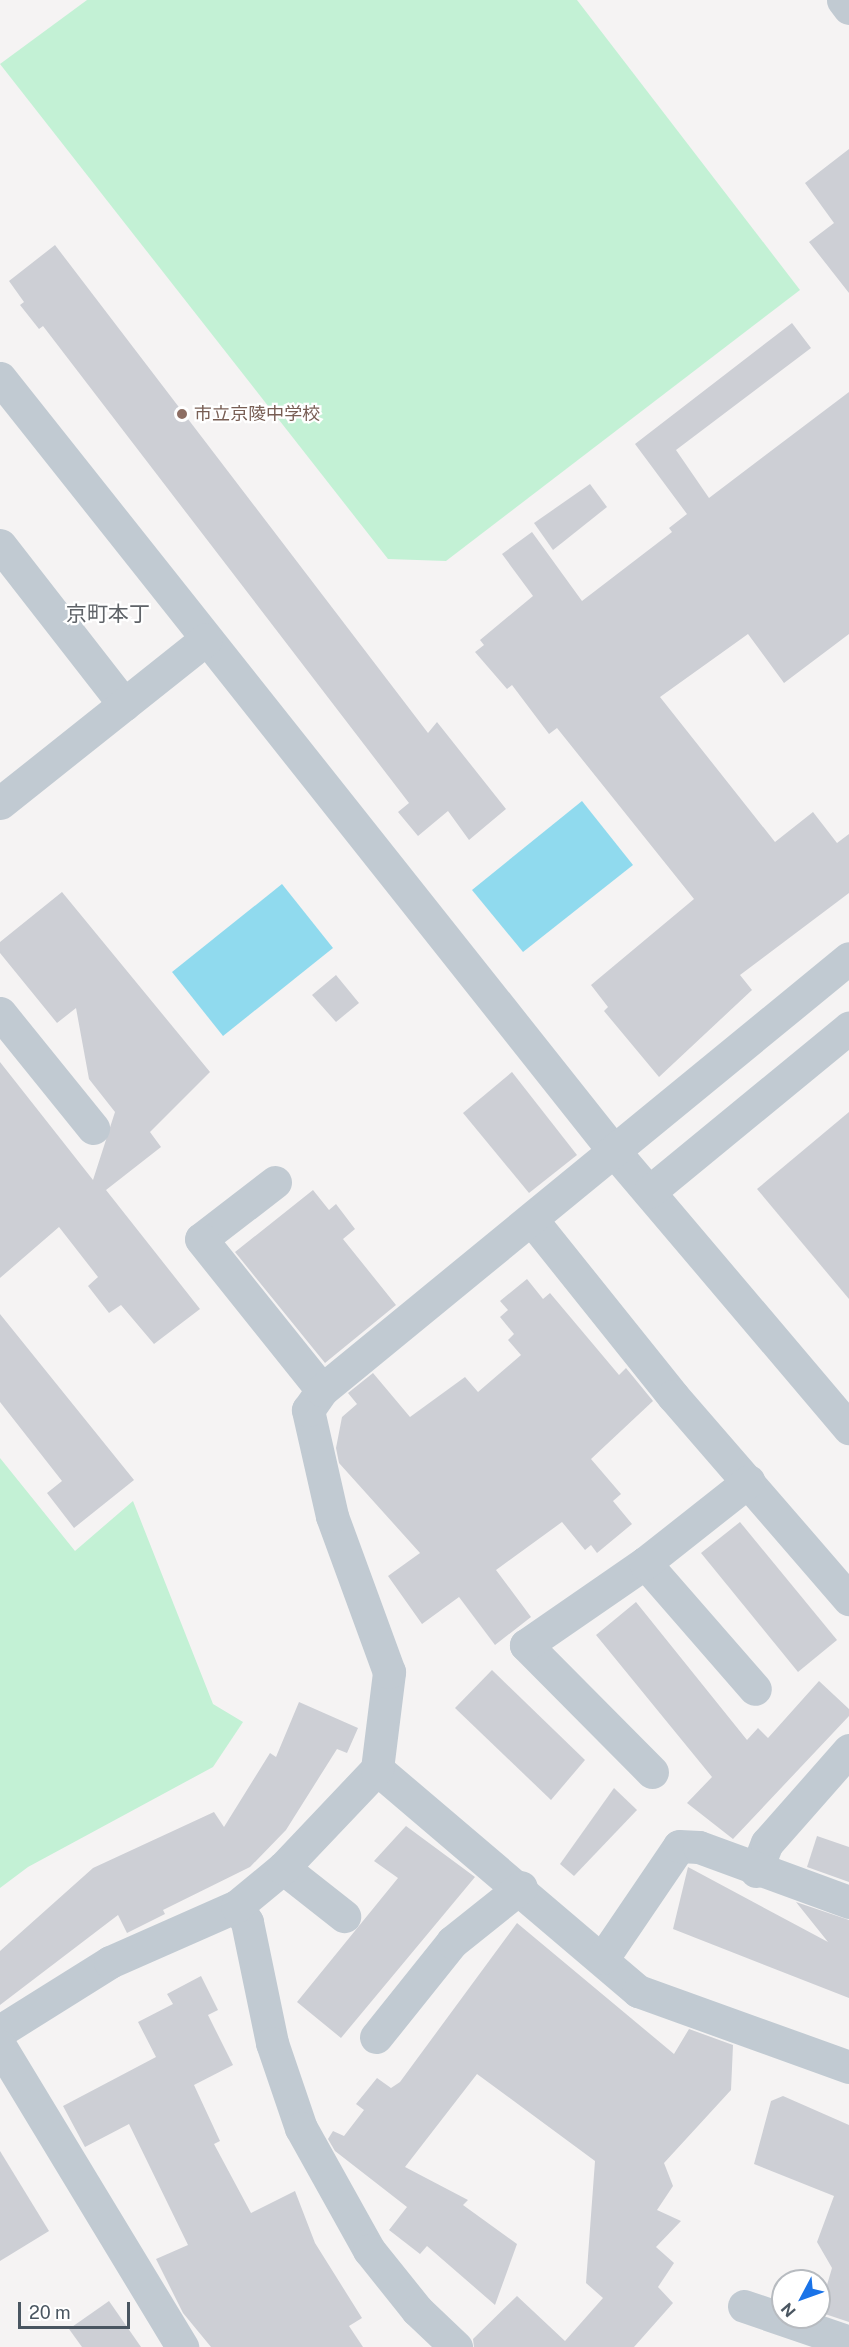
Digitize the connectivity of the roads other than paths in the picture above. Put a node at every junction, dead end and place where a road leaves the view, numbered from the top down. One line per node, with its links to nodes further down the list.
1 (843, 0): 2 (street)
2 (849, 8)
3 (0, 378): 5 (street)
4 (0, 545): 6 (street)
5 (206, 639): 6 (street); 12 (street)
6 (124, 704): 7 (street)
7 (0, 803)
8 (849, 958): 12 (street)
9 (0, 1013): 11 (street)
10 (849, 1028): 14 (street)
11 (93, 1128)
12 (614, 1150): 14 (street); 15 (street)
13 (275, 1182): 16 (street)
14 (649, 1192): 17 (street)
15 (532, 1220): 16 (street); 18 (street)
16 (322, 1390): 23 (street)
17 (849, 1428)
18 (749, 1481): 19 (street); 20 (street)
19 (645, 1563): 21 (street); 24 (street)
20 (849, 1599)
21 (755, 1689)
22 (849, 1750): 26 (street)
23 (377, 1769): 25 (street); 27 (street)
24 (652, 1772)
25 (283, 1868): 29 (street); 30 (street)
26 (756, 1871): 28 (street); 31 (street)
27 (521, 1887): 31 (street); 33 (street)
28 (849, 1902)
29 (237, 1906): 32 (street); 39 (street)
30 (344, 1916)
31 (603, 1958): 35 (street)
32 (0, 2031)
33 (376, 2037)
34 (0, 2046): 38 (street)
35 (849, 2067)
36 (744, 2306): 37 (street)
37 (849, 2342)
38 (182, 2347)
39 (456, 2347)

